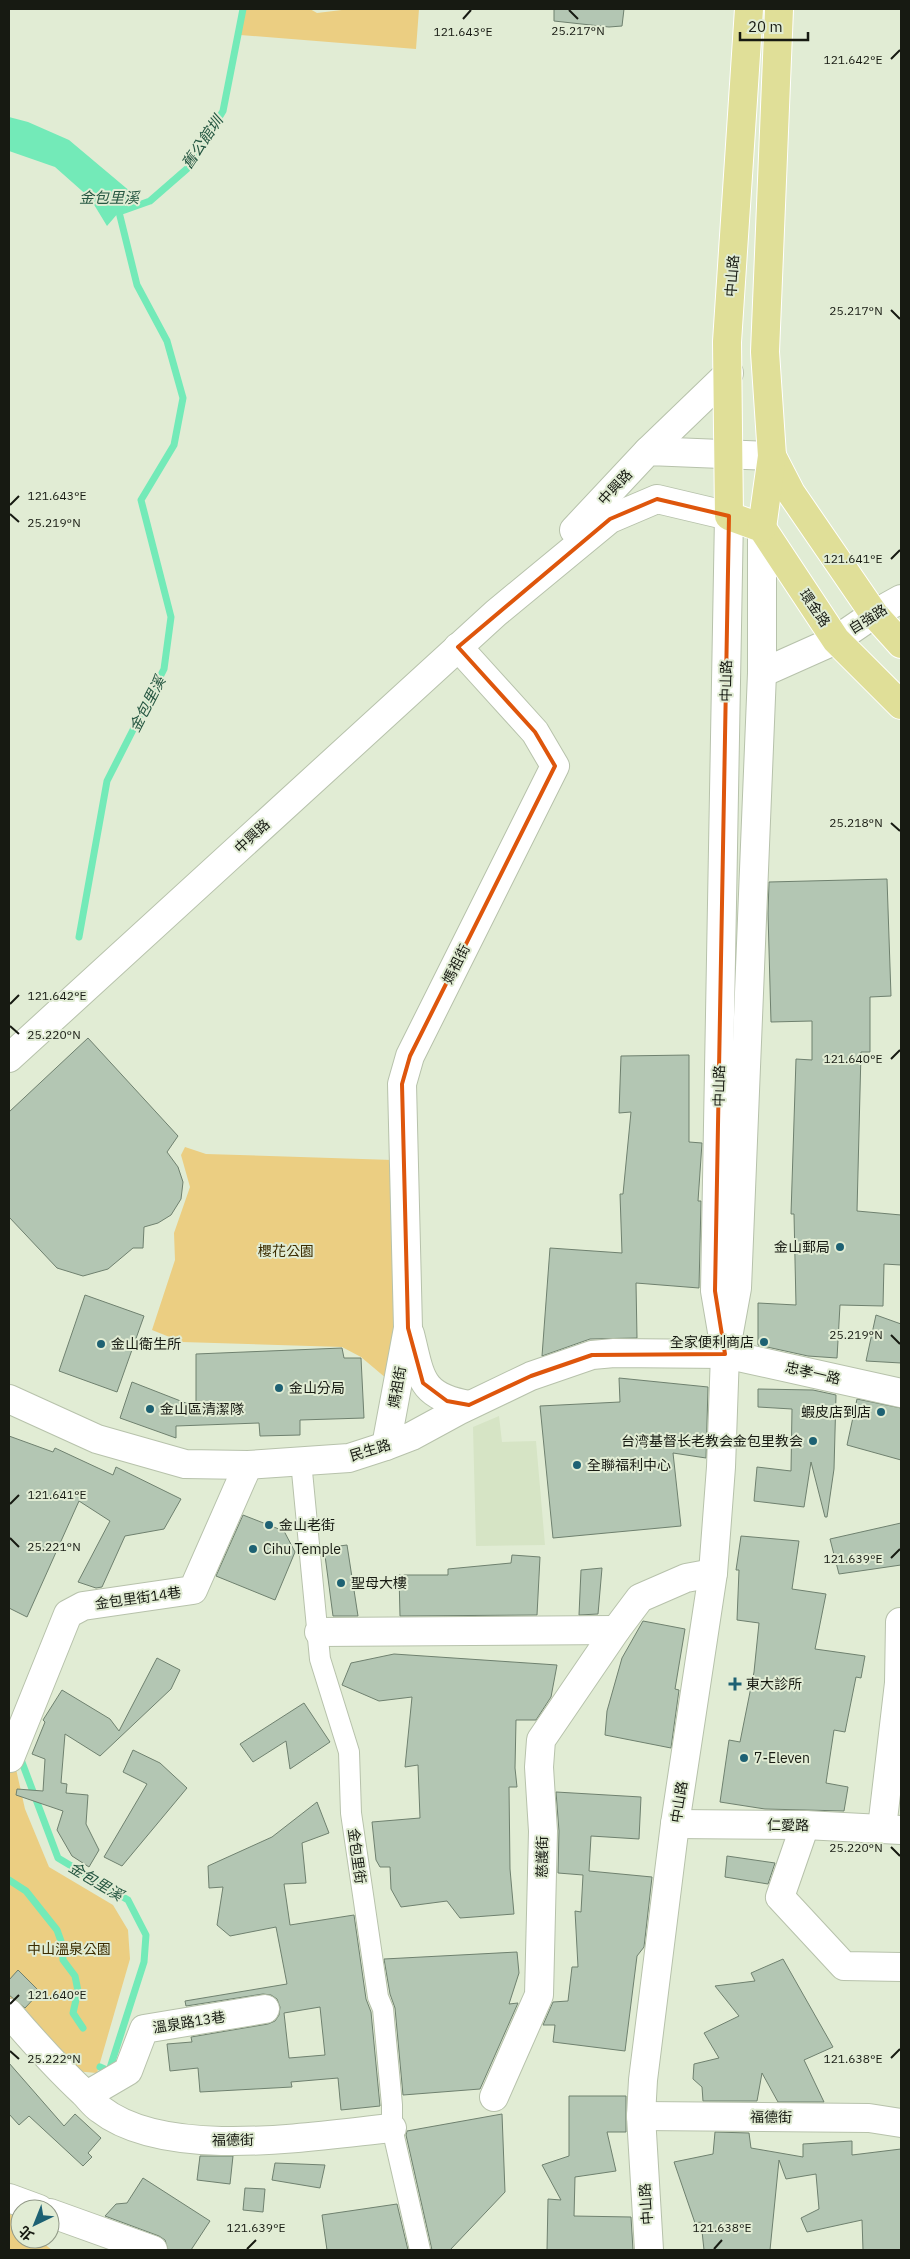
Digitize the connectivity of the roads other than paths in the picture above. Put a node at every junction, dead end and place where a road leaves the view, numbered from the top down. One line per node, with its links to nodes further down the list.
1 (749, 9): 3 (main road, 中山路)
2 (779, 9): 6 (main road)
3 (729, 373): 4 (street, 中興路); 5 (main road, 中山路)
4 (648, 451): 5 (street); 10 (street, 中興路)
5 (728, 454): 6 (street); 7 (main road, 中山路)
6 (772, 456): 8 (main road); 11 (main road)
7 (729, 516): 8 (main road); 10 (street, 中興路); 19 (street, 中山路)
8 (762, 528): 12 (main road, 環金路); 15 (street, 中山路)
9 (901, 599): 11 (street, 自強路)
10 (496, 613): 14 (street, 中興路)
11 (874, 614): 12 (street, 自強路); 13 (main road)
12 (836, 640): 15 (street, 自強路); 16 (main road, 環金路)
13 (901, 644)
14 (458, 647): 17 (street, 中興路); 18 (street, 媽祖街)
15 (762, 673): 19 (street, 中山路)
16 (901, 705)
17 (9, 1058)
18 (408, 1328): 22 (street, 媽祖街); 23 (street, 媽祖街)
19 (725, 1354): 20 (street, 忠孝一路); 22 (street, 民生路); 26 (street, 中山路)
20 (901, 1393)
21 (9, 1399): 25 (street, 民生路)
22 (469, 1405): 23 (street, 民生路)
23 (386, 1446): 24 (street, 民生路)
24 (301, 1461): 25 (street, 民生路); 29 (street, 金包里街)
25 (248, 1465): 31 (street, 金包里街14巷)
26 (714, 1573): 28 (street, 慈護街); 32 (street, 中山路)
27 (900, 1622): 30 (street)
28 (616, 1630): 29 (street); 39 (street, 慈護街)
29 (319, 1632): 42 (street, 金包里街)
30 (900, 1683): 34 (street)
31 (10, 1758)
32 (675, 1824): 33 (street, 仁愛路); 40 (street, 中山路)
33 (806, 1825): 34 (street, 仁愛路); 35 (street)
34 (891, 1829)
35 (901, 1967)
36 (265, 2009): 38 (street, 溫泉路13巷)
37 (9, 2013): 38 (street, 福德街)
38 (86, 2095): 42 (street, 福德街)
39 (494, 2097)
40 (641, 2116): 41 (street, 福德街); 46 (street, 中山路)
41 (901, 2123)
42 (392, 2128): 45 (street, 金包里街)
43 (60, 2217): 44 (street)
44 (152, 2250)
45 (420, 2250)
46 (649, 2250)

